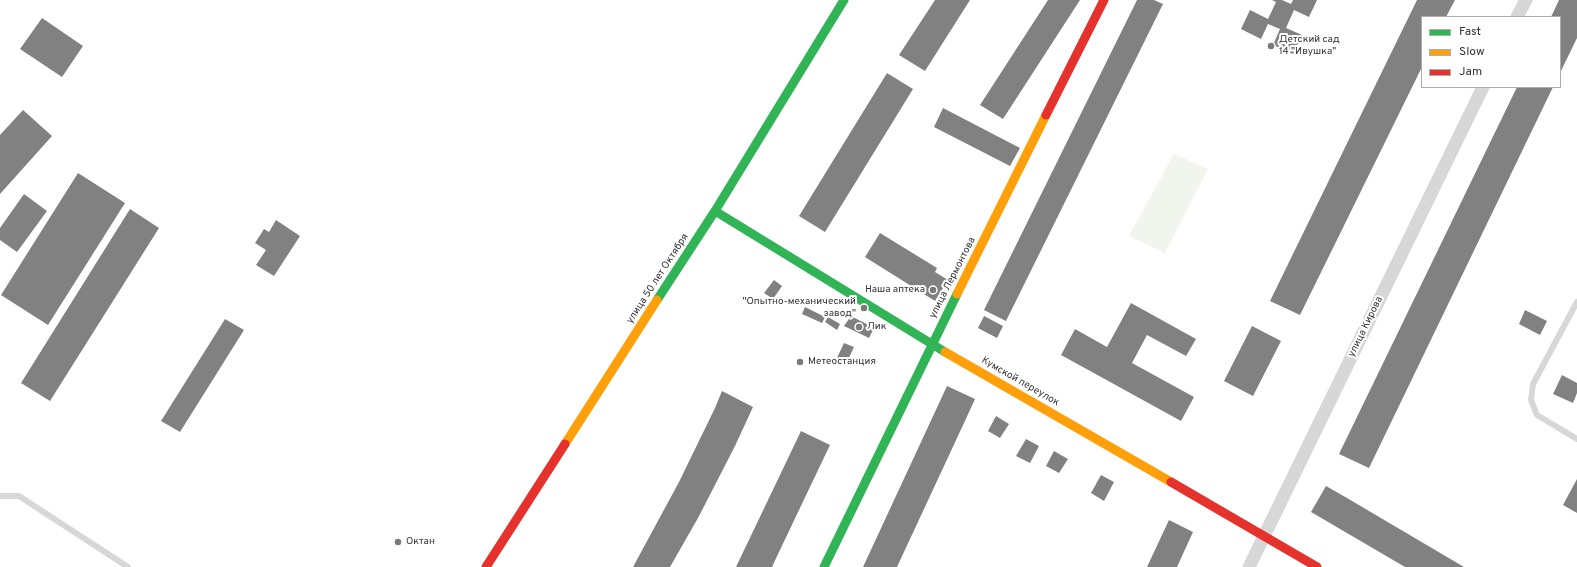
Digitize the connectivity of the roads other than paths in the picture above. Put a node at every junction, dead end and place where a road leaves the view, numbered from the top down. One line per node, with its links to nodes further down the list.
1 (844, 0): 6 (main road, улица 50 лет Октября)
2 (1104, 0): 8 (main road, улица Лермонтова)
3 (1526, 0): 4 (street)
4 (1518, 16)
5 (1483, 88): 11 (street, улица Кирова)
6 (715, 211): 8 (main road, Кумской переулок); 13 (main road, улица 50 лет Октября)
7 (1577, 302): 9 (lane)
8 (932, 344): 11 (main road, Кумской переулок); 14 (main road, улица Лермонтова)
9 (1577, 439)
10 (0, 496): 12 (lane)
11 (1264, 536): 15 (street, улица Кирова); 16 (main road, Кумской переулок)
12 (128, 567)
13 (486, 567)
14 (824, 567)
15 (1249, 567)
16 (1317, 567)

